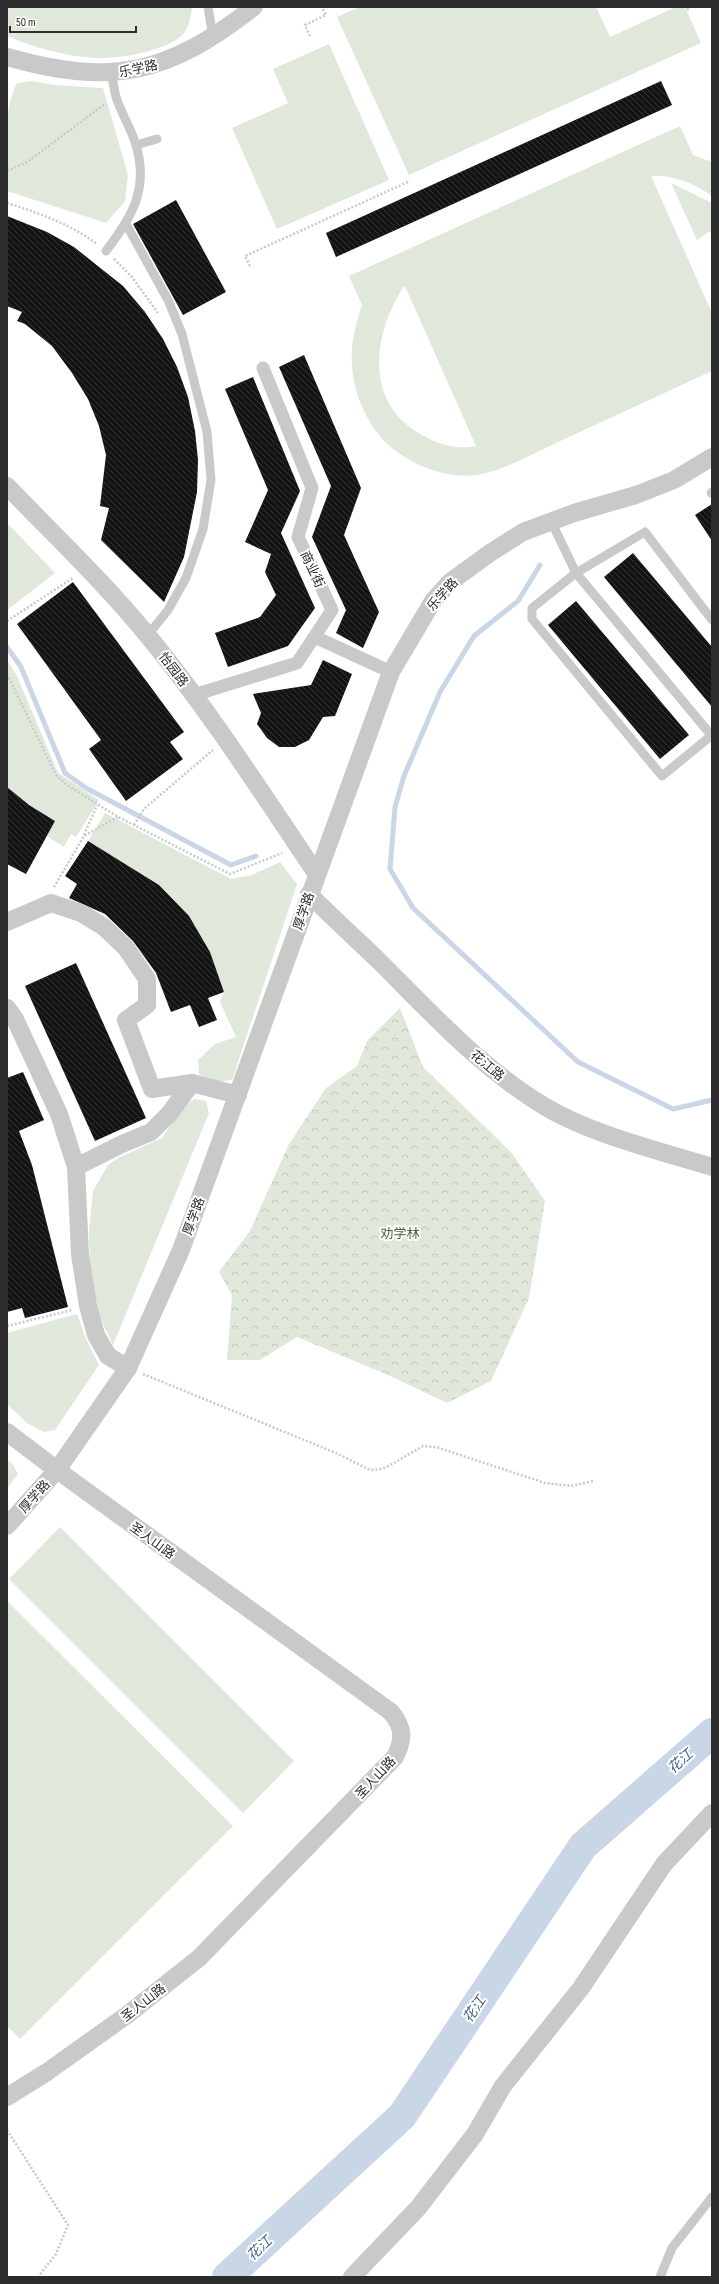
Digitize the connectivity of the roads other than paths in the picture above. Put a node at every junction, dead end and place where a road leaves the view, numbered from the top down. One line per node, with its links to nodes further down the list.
1 (208, 7): 3 (lane)
2 (254, 7): 3 (street, 乐学路)
3 (213, 37): 5 (street, 乐学路)
4 (7, 57): 5 (street, 乐学路)
5 (111, 73): 7 (lane)
6 (157, 139): 7 (lane)
7 (136, 145): 8 (lane)
8 (126, 224): 9 (lane); 16 (lane)
9 (106, 251)
10 (263, 368): 17 (street, 商业街)
11 (712, 457): 13 (street, 乐学路)
12 (7, 486): 16 (street, 怡园路)
13 (551, 521): 14 (lane); 18 (street, 乐学路)
14 (576, 572): 15 (lane); 20 (lane); 20 (lane)
15 (712, 620)
16 (148, 635): 19 (street, 怡园路)
17 (315, 638): 18 (street); 19 (street, 商业街)
18 (391, 672): 21 (street, 乐学路)
19 (194, 695): 21 (street, 怡园路)
20 (711, 735)
21 (316, 873): 22 (street, 厚学路)
22 (309, 894): 26 (street, 厚学路); 28 (street, 花江路)
23 (7, 922): 25 (street)
24 (7, 1008): 27 (street)
25 (192, 1082): 26 (street); 27 (street)
26 (238, 1095): 29 (street, 厚学路)
27 (76, 1167): 29 (street)
28 (712, 1167)
29 (128, 1368): 31 (street, 厚学路)
30 (7, 1432): 31 (street, 圣人山路)
31 (57, 1470): 32 (street, 厚学路); 34 (street, 圣人山路)
32 (7, 1526)
33 (712, 1813): 36 (street)
34 (7, 2097)
35 (712, 2196): 37 (lane)
36 (352, 2277)
37 (660, 2277)

